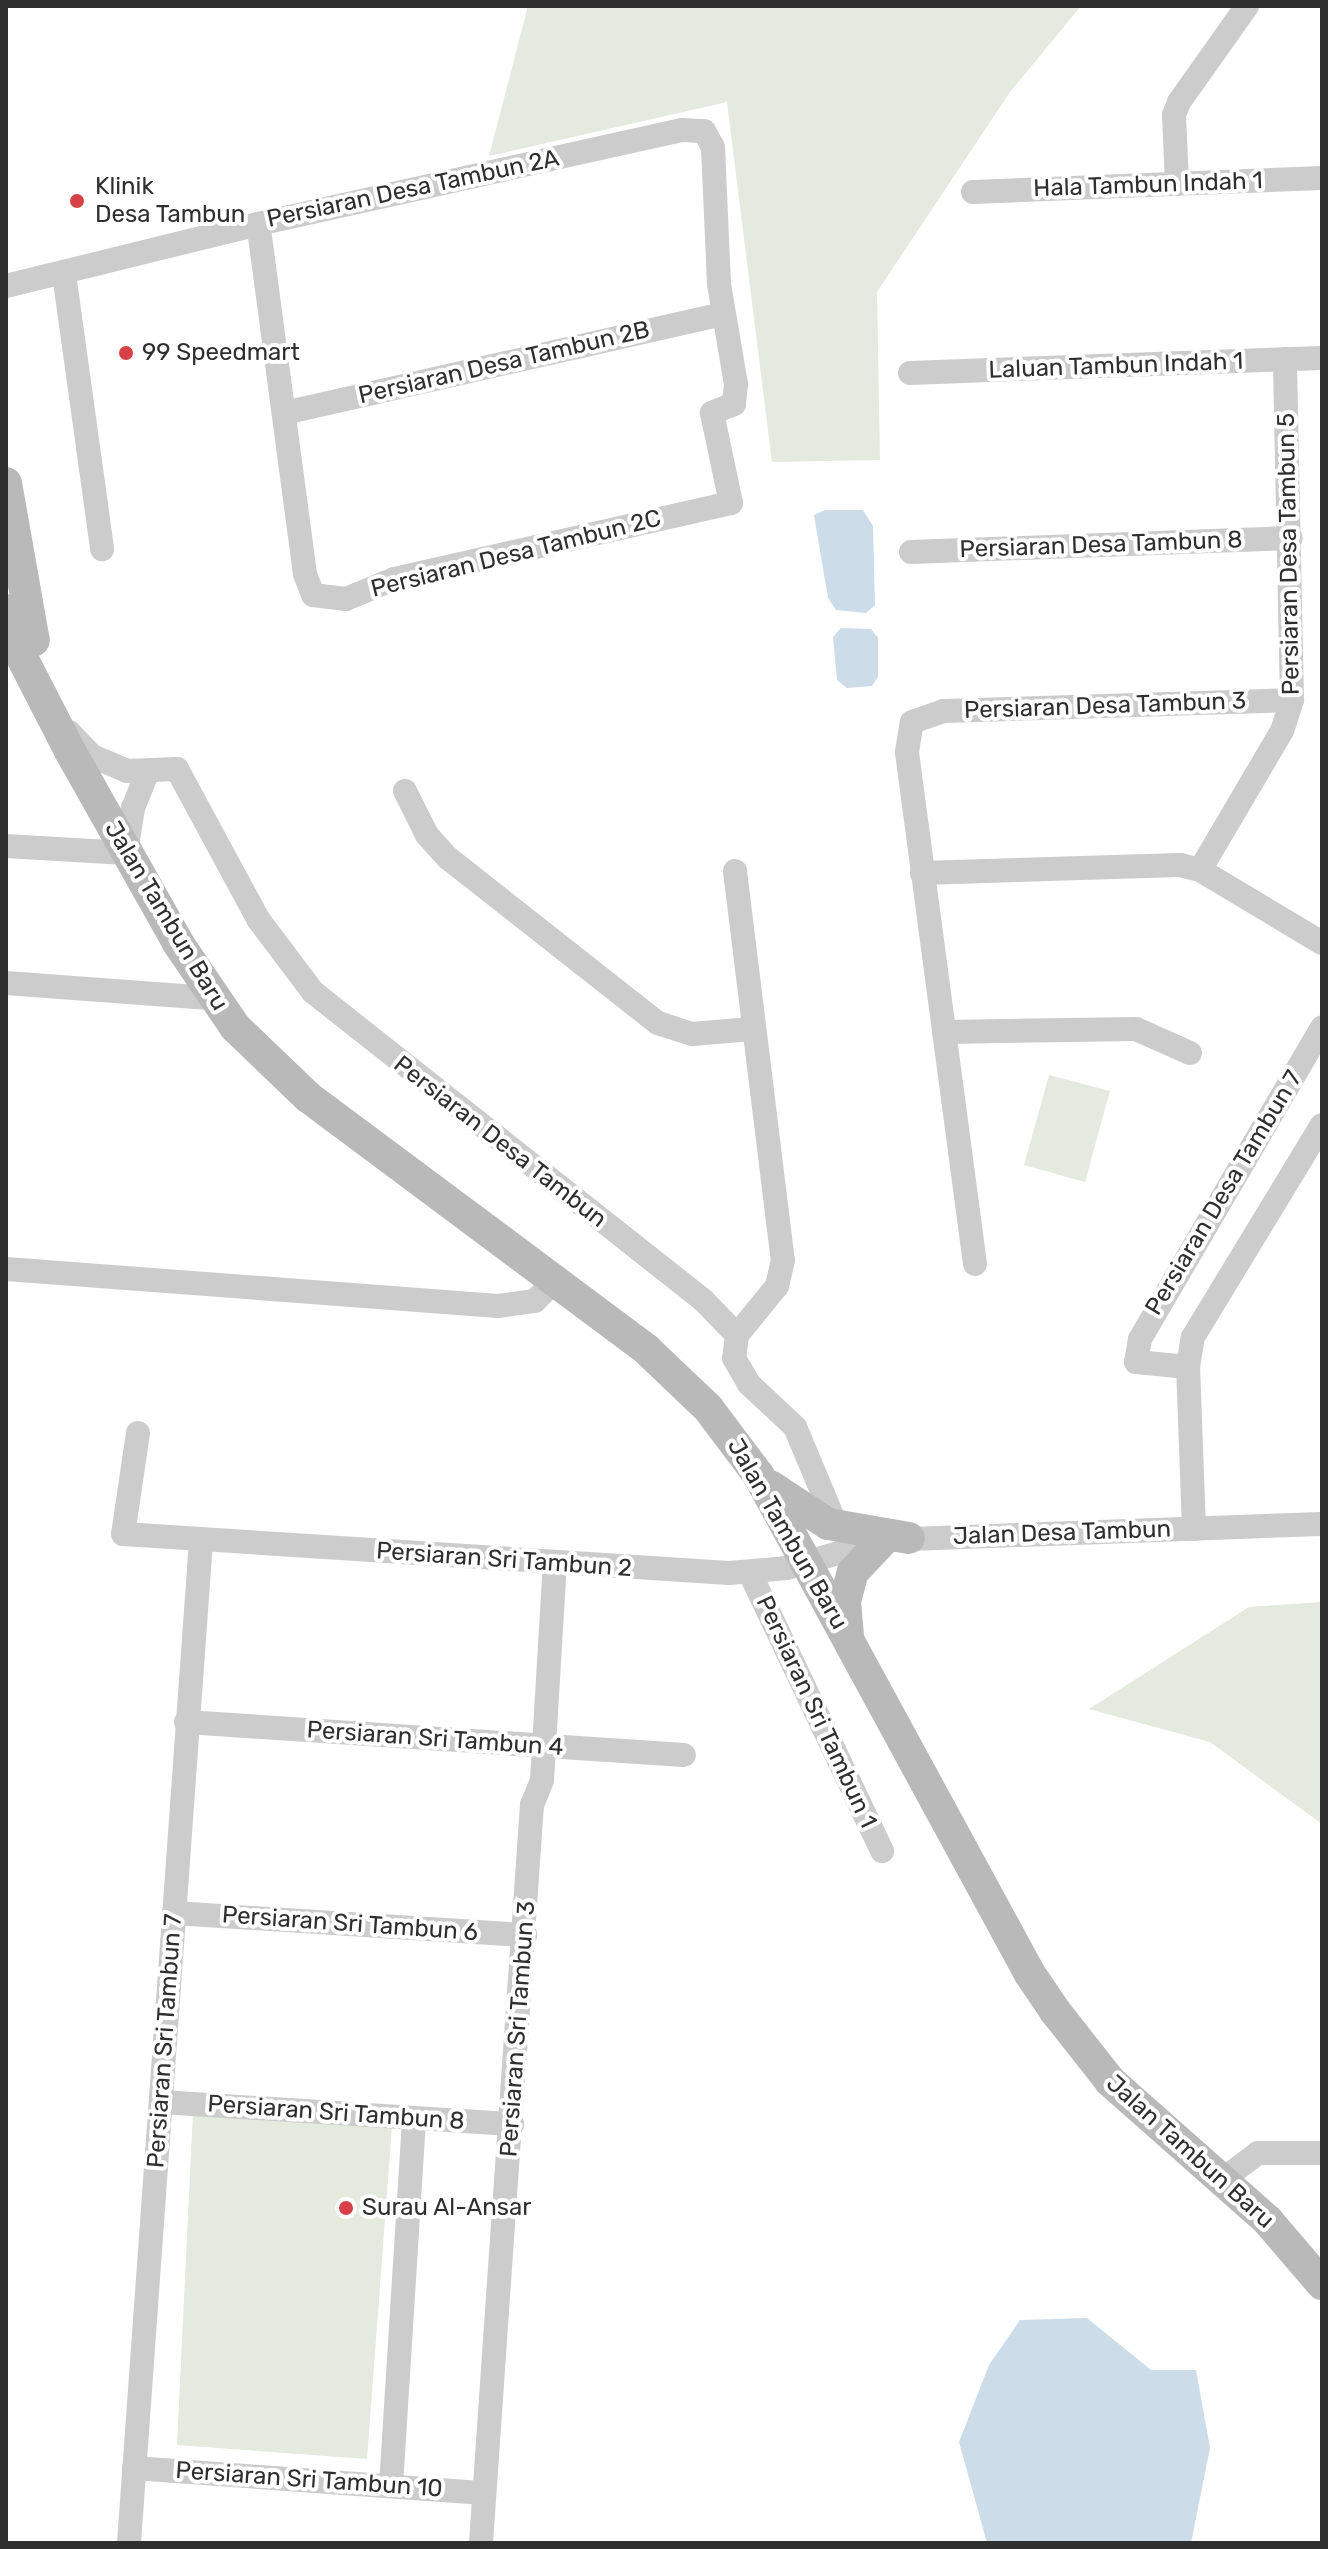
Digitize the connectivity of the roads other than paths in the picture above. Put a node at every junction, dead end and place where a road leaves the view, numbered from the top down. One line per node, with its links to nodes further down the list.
1 (1247, 6): 3 (street)
2 (1322, 178): 3 (street, Hala Tambun Indah 1)
3 (1177, 184): 4 (street, Hala Tambun Indah 1)
4 (973, 192)
5 (258, 224): 6 (street, Persiaran Desa Tambun 2A); 8 (street, Persiaran Desa Tambun 2A); 12 (street)
6 (64, 274): 7 (street, Persiaran Desa Tambun 2A); 15 (street)
7 (6, 286)
8 (723, 314): 12 (street, Persiaran Desa Tambun 2B); 12 (street, Persiaran Desa Tambun 2C)
9 (1322, 358): 10 (street, Laluan Tambun Indah 1)
10 (1285, 359): 11 (street, Laluan Tambun Indah 1); 14 (street, Persiaran Desa Tambun 5)
11 (910, 373)
12 (284, 413)
13 (6, 483): 18 (main road, Jalan Tambun Baru)
14 (1291, 538): 16 (street, Persiaran Desa Tambun 8); 19 (street, Persiaran Desa Tambun 5)
15 (102, 549)
16 (911, 552)
17 (7, 619): 18 (main road, Jalan Tambun Baru)
18 (30, 668): 20 (main road, Jalan Tambun Baru)
19 (1292, 700): 25 (street, Persiaran Desa Tambun 5); 27 (street, Persiaran Desa Tambun 3)
20 (50, 711): 21 (street, Persiaran Desa Tambun); 24 (main road, Jalan Tambun Baru)
21 (147, 774): 24 (street); 39 (street, Persiaran Desa Tambun)
22 (405, 791): 32 (street)
23 (6, 846): 24 (street)
24 (126, 853): 30 (main road, Jalan Tambun Baru)
25 (1200, 870): 27 (street); 28 (street)
26 (735, 871): 32 (street)
27 (922, 873): 33 (street)
28 (1322, 943)
29 (6, 983): 30 (street)
30 (212, 998): 38 (main road, Jalan Tambun Baru)
31 (1322, 1027): 40 (street, Persiaran Desa Tambun 7)
32 (752, 1029): 39 (street)
33 (944, 1032): 34 (street); 36 (street)
34 (1190, 1053)
35 (1322, 1125): 40 (street, Persiaran Desa Tambun 7)
36 (975, 1264)
37 (6, 1269): 38 (street)
38 (555, 1280): 42 (main road, Jalan Tambun Baru)
39 (737, 1335): 44 (street)
40 (1188, 1367): 45 (street, Persiaran Desa Tambun 7)
41 (138, 1433): 47 (street, Persiaran Sri Tambun 2)
42 (759, 1476): 44 (main road); 49 (main road, Jalan Tambun Baru)
43 (1322, 1524): 45 (street, Jalan Desa Tambun)
44 (837, 1527): 46 (main road)
45 (1194, 1529): 46 (street, Jalan Desa Tambun)
46 (896, 1539): 49 (street, Jalan Desa Tambun); 51 (main road)
47 (201, 1540): 48 (street, Persiaran Sri Tambun 2); 52 (street, Persiaran Sri Tambun 7)
48 (555, 1563): 50 (street, Persiaran Sri Tambun 2); 53 (street, Persiaran Sri Tambun 3)
49 (806, 1563): 50 (street, Persiaran Sri Tambun 2); 51 (main road, Jalan Tambun Baru)
50 (750, 1573): 55 (street, Persiaran Sri Tambun 1)
51 (849, 1643): 62 (main road, Jalan Tambun Baru)
52 (186, 1722): 53 (street, Persiaran Sri Tambun 4); 56 (street, Persiaran Sri Tambun 7)
53 (544, 1747): 54 (street, Persiaran Sri Tambun 4); 57 (street, Persiaran Sri Tambun 3)
54 (684, 1755)
55 (882, 1851)
56 (174, 1913): 57 (street, Persiaran Sri Tambun 6); 58 (street, Persiaran Sri Tambun 7)
57 (525, 1935): 60 (street, Persiaran Sri Tambun 3)
58 (161, 2102): 59 (street, Persiaran Sri Tambun 8); 64 (street, Persiaran Sri Tambun 7)
59 (414, 2118): 60 (street, Persiaran Sri Tambun 8); 65 (street)
60 (512, 2124): 66 (street, Persiaran Sri Tambun 3)
61 (1322, 2153): 62 (street)
62 (1222, 2180): 63 (main road, Jalan Tambun Baru)
63 (1322, 2284)
64 (134, 2468): 65 (street, Persiaran Sri Tambun 10); 67 (street, Persiaran Sri Tambun 7)
65 (391, 2486): 66 (street, Persiaran Sri Tambun 10)
66 (484, 2493): 68 (street, Persiaran Sri Tambun 3)
67 (129, 2543)
68 (481, 2543)

